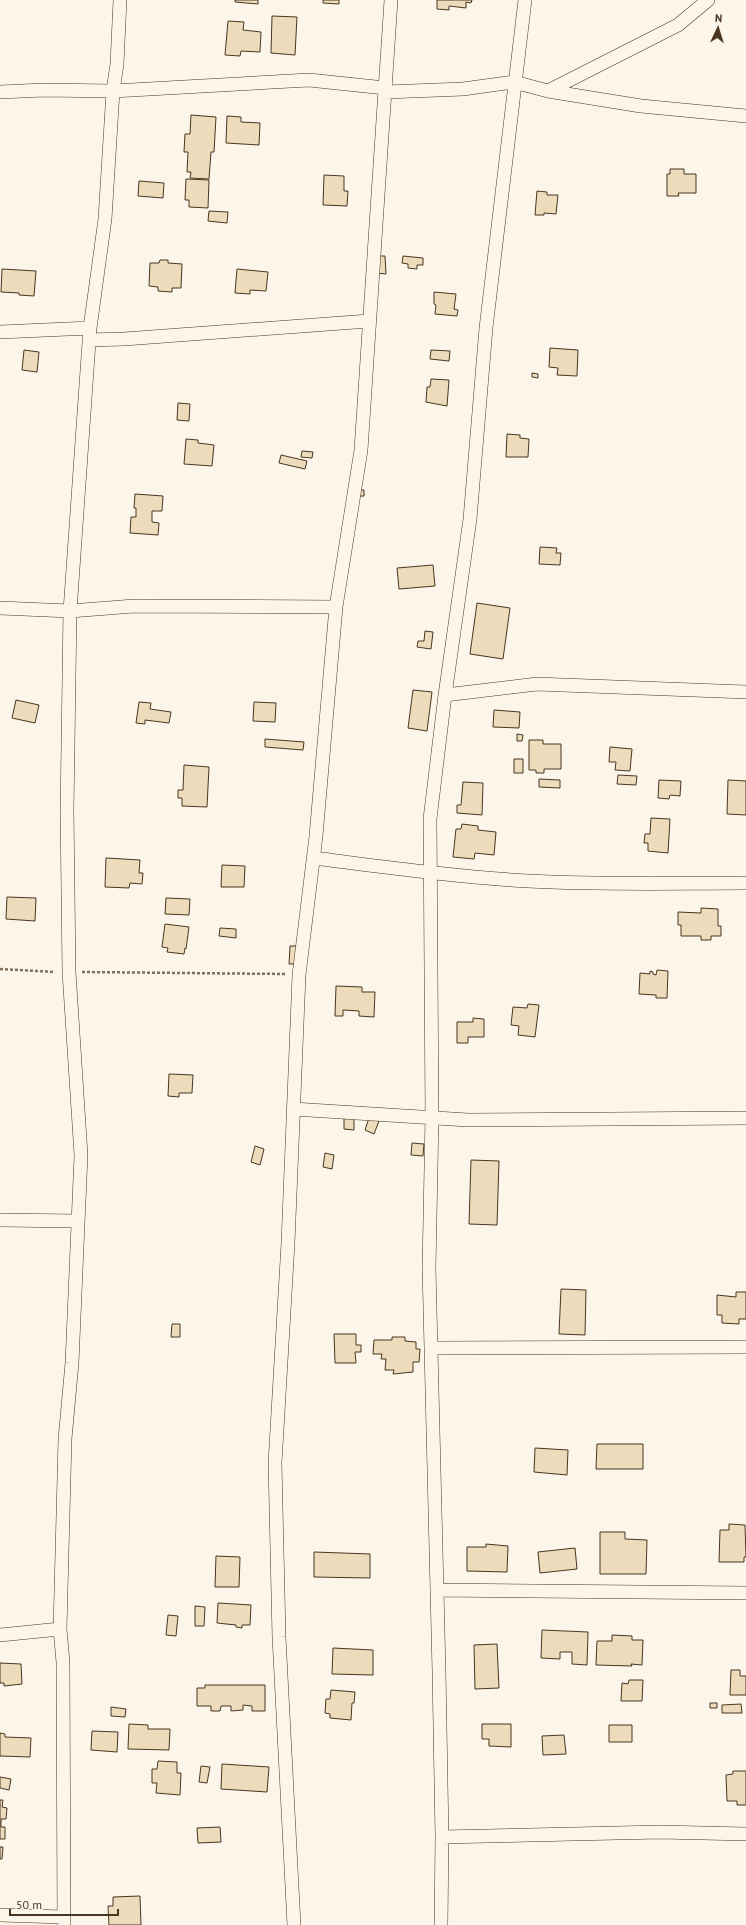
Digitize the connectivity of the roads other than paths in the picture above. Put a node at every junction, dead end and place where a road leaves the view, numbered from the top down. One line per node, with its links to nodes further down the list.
1 (120, 0): 7 (street)
2 (391, 0): 6 (street)
3 (525, 0): 5 (street)
4 (708, 0): 8 (street)
5 (514, 82): 6 (street); 8 (street); 18 (street)
6 (386, 90): 7 (street); 11 (street)
7 (113, 91): 9 (street); 13 (street)
8 (548, 91): 10 (street)
9 (0, 92)
10 (746, 116)
11 (369, 321): 13 (street); 14 (street)
12 (0, 332): 13 (street)
13 (90, 334): 16 (street)
14 (336, 607): 16 (street); 19 (street)
15 (0, 608): 16 (street)
16 (70, 611): 26 (street)
17 (746, 692): 18 (street)
18 (445, 695): 20 (street)
19 (314, 858): 20 (street); 22 (street)
20 (430, 872): 21 (street); 23 (street)
21 (746, 883)
22 (293, 1109): 23 (street); 37 (street)
23 (432, 1117): 24 (street); 28 (street)
24 (746, 1118)
25 (0, 1220): 26 (street)
26 (78, 1221): 31 (street)
27 (746, 1347): 28 (street)
28 (431, 1348): 29 (street)
29 (438, 1590): 30 (street); 34 (street)
30 (746, 1593)
31 (60, 1629): 32 (street); 36 (street)
32 (0, 1635)
33 (746, 1834): 34 (street)
34 (442, 1837): 38 (street)
35 (0, 1915): 36 (street)
36 (64, 1921)
37 (294, 1925)
38 (441, 1925)

